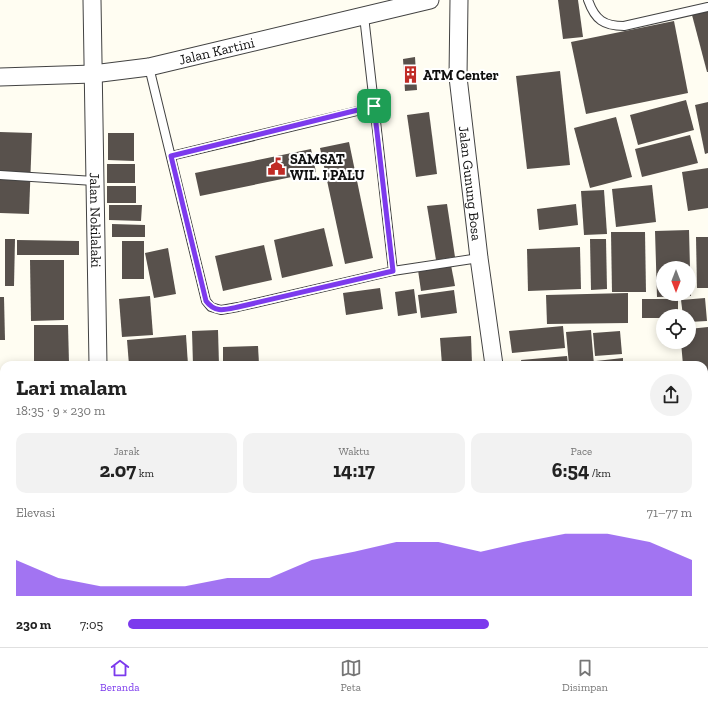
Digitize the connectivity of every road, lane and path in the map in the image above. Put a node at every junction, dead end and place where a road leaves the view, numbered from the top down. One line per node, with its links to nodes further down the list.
1 (92, 0): 8 (street, Jalan Nokilalaki)
2 (430, 0): 6 (street, Jalan Kartini)
3 (459, 0): 14 (street, Jalan Gunung Bosa)
4 (588, 0): 5 (lane)
5 (708, 7)
6 (364, 8): 7 (street, Jalan Kartini); 10 (lane)
7 (149, 67): 8 (street, Jalan Kartini); 11 (lane)
8 (93, 74): 9 (street, Jalan Kartini); 13 (street, Jalan Nokilalaki)
9 (0, 77)
10 (374, 106): 11 (lane); 15 (lane)
11 (171, 156): 15 (lane)
12 (0, 175): 13 (lane)
13 (94, 181): 16 (street, Jalan Nokilalaki)
14 (479, 258): 15 (lane); 17 (street, Jalan Gunung Bosa)
15 (393, 271)
16 (98, 361)
17 (493, 361)

